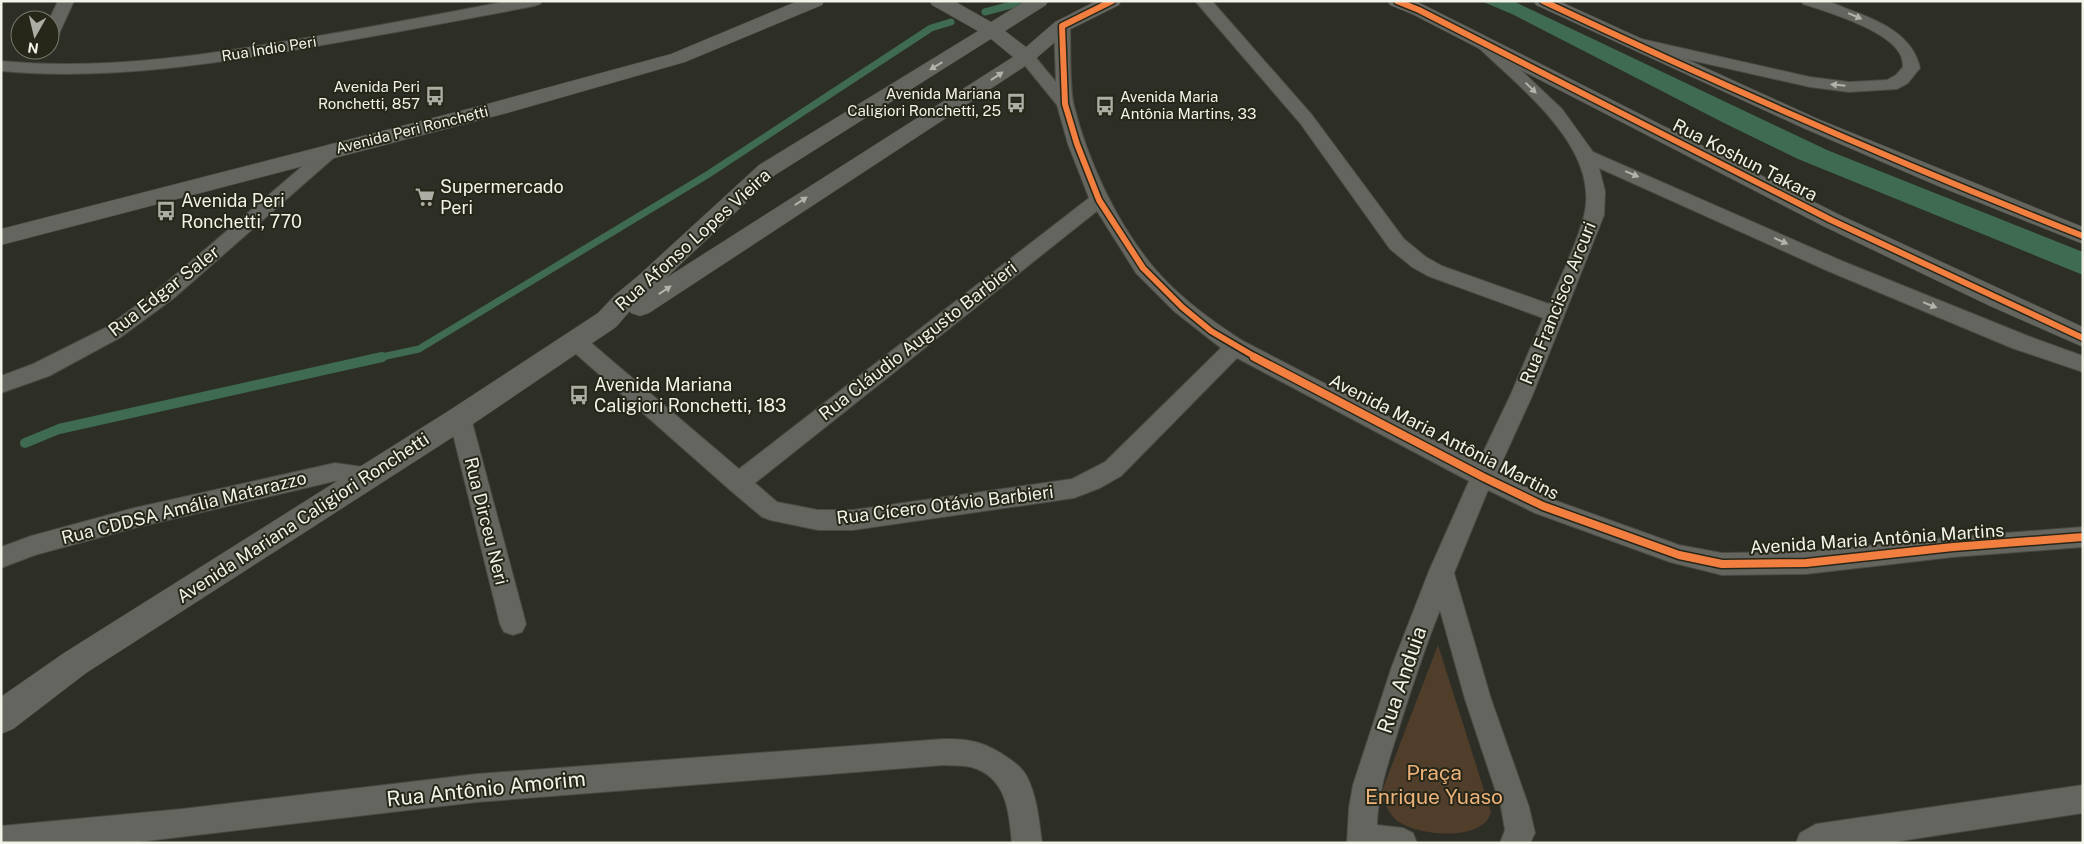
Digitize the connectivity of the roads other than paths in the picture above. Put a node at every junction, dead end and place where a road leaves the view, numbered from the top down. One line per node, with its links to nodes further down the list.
1 (66, 1): 14 (street)
2 (437, 1): 15 (street)
3 (534, 1): 15 (street, Rua Índio Peri)
4 (815, 1): 26 (main road, Avenida Peri Ronchetti)
5 (939, 1): 17 (main road, Avenida Maria Antônia Martins)
6 (1039, 1): 17 (main road, Rua Afonso Lopes Vieira)
7 (1043, 1): 16 (main road)
8 (1112, 1): 16 (main road)
9 (1204, 1): 31 (street)
10 (1397, 1): 13 (main road, Rua Koshun Takara)
11 (1544, 1): 19 (main road)
12 (1809, 1): 19 (street, one-way to 19)
13 (1418, 5): 18 (main road, Rua Koshun Takara)
14 (60, 14)
15 (435, 20): 23 (street, Rua Índio Peri)
16 (1062, 26): 20 (main road, Rua Afonso Lopes Vieira); 24 (street, Avenida Maria Antônia Martins)
17 (993, 31): 20 (main road, Avenida Maria Antônia Martins); 25 (main road, Rua Afonso Lopes Vieira, one-way to 25)
18 (1483, 43): 27 (street, Rua Francisco Arcuri, one-way to 27); 33 (main road, Rua Koshun Takara)
19 (1635, 43): 29 (main road)
20 (1026, 56): 24 (street, Avenida Maria Antônia Martins); 25 (main road, Rua Afonso Lopes Vieira, one-way to 20)
21 (39, 60): 23 (street)
22 (1, 66): 23 (street, Rua Índio Peri)
23 (34, 70)
24 (1065, 104): 28 (street, Avenida Maria Antônia Martins)
25 (889, 119): 32 (main road, Rua Afonso Lopes Vieira, one-way to 25); 32 (main road, Rua Afonso Lopes Vieira)
26 (332, 150): 30 (main road, Avenida Peri Ronchetti); 37 (street, Rua Edgar Saler)
27 (1587, 156): 31 (street, Rua Francisco Arcuri); 36 (street, one-way to 36)
28 (1099, 200): 35 (street, Avenida Maria Antônia Martins); 41 (street, Rua Cláudio Augusto Barbieri)
29 (2083, 236)
30 (1, 237)
31 (1555, 314): 40 (street, Rua Francisco Arcuri)
32 (606, 320): 34 (main road, Avenida Mariana Caligiori Ronchetti)
33 (2083, 338)
34 (575, 341): 38 (main road, Avenida Mariana Caligiori Ronchetti); 41 (street, Rua Cícero Otávio Barbieri)
35 (1235, 347): 40 (street, Avenida Maria Antônia Martins); 41 (street, Rua Cícero Otávio Barbieri)
36 (2083, 364)
37 (1, 386)
38 (460, 418): 39 (main road, Avenida Mariana Caligiori Ronchetti); 45 (street, Rua Dirceu Neri)
39 (369, 476): 43 (street, Rua CDDSA Amália Matarazzo); 46 (main road, Avenida Mariana Caligiori Ronchetti)
40 (1484, 477): 42 (street, Avenida Maria Antônia Martins); 44 (street, Rua Anduia)
41 (738, 482)
42 (2083, 537)
43 (1, 558)
44 (1441, 571): 49 (street, Rua Anduia); 52 (street, Rua Anduia)
45 (513, 624)
46 (1, 718)
47 (2083, 799): 53 (street)
48 (1, 841): 50 (street, Rua Antônio Amorim)
49 (1362, 841): 51 (street, Rua Anduia)
50 (1027, 843)
51 (1403, 843)
52 (1514, 843)
53 (1810, 843)

